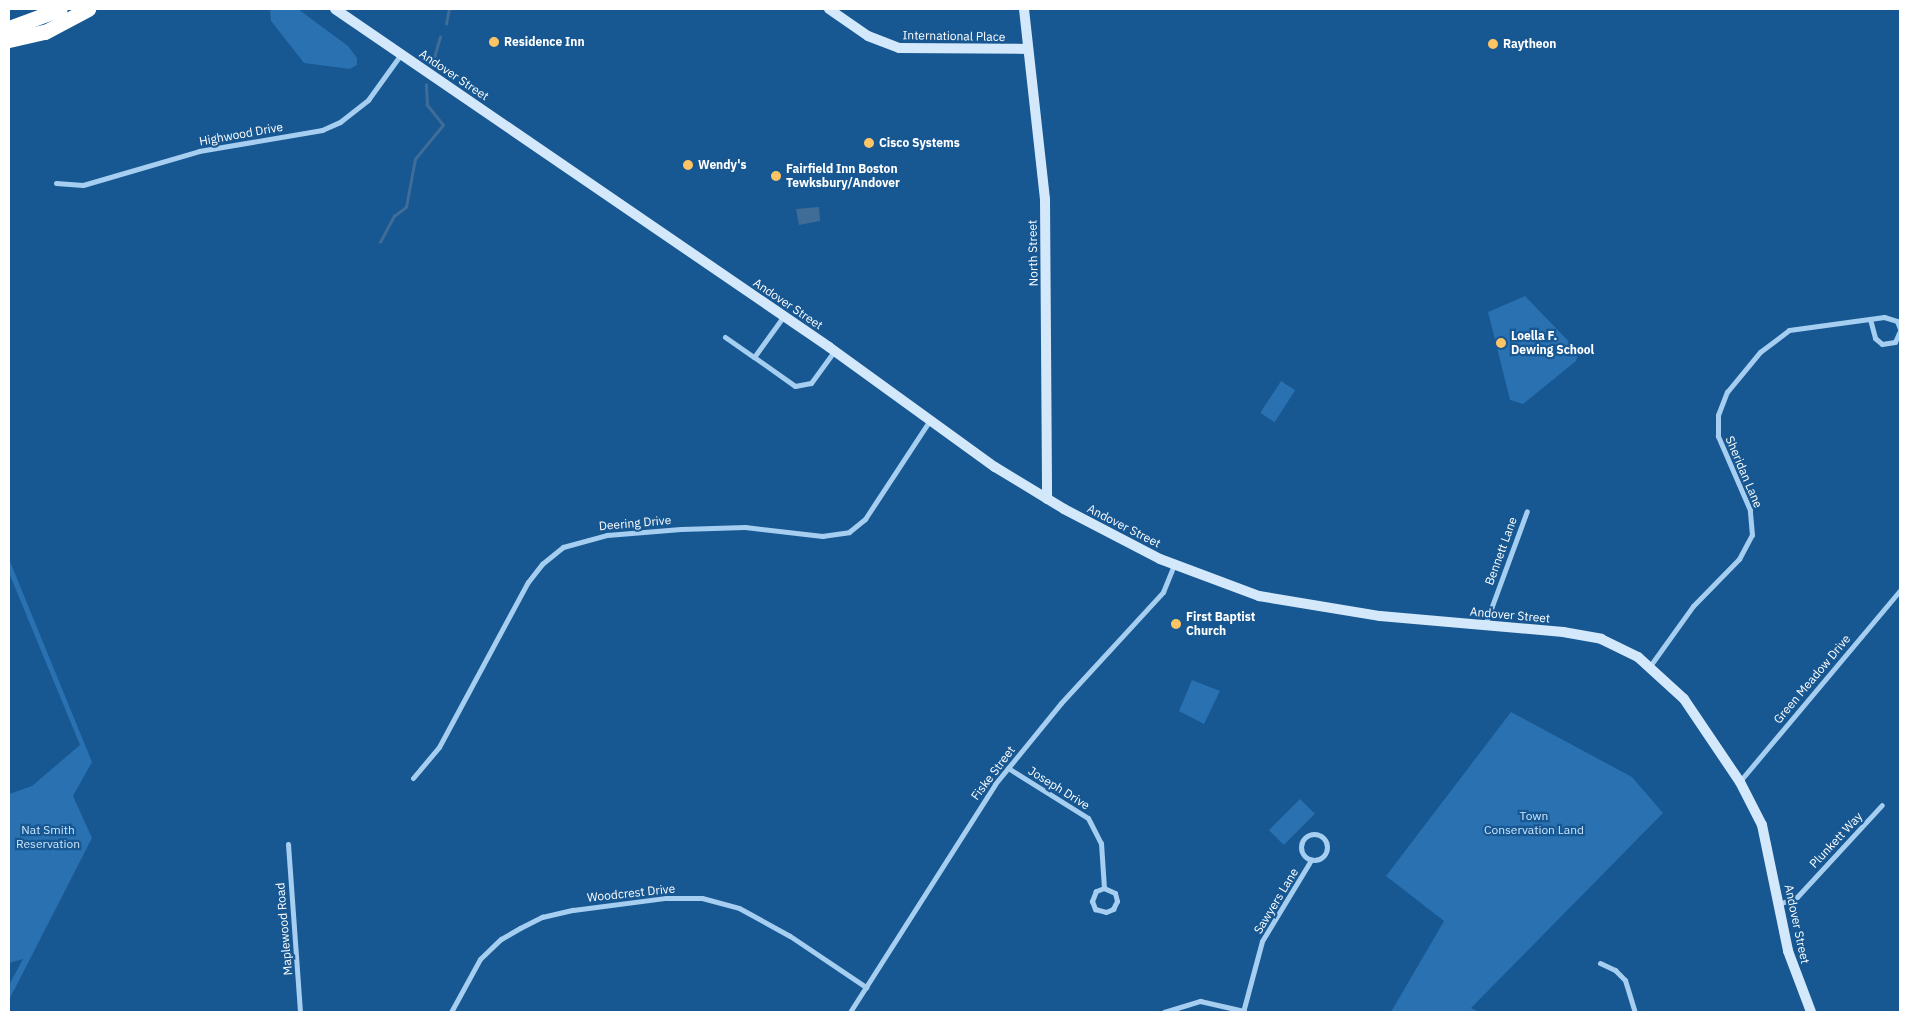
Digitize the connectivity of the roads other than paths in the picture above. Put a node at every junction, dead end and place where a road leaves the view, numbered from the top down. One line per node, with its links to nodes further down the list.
1 (60, 9): 6 (highway)
2 (88, 9): 7 (highway)
3 (335, 9): 9 (main road, Andover Street)
4 (829, 9): 8 (main road, International Place)
5 (1024, 9): 8 (main road, North Street)
6 (9, 28)
7 (9, 40)
8 (1028, 49): 18 (main road, North Street)
9 (401, 54): 10 (street, Highwood Drive); 11 (main road, Andover Street)
10 (56, 183)
11 (783, 317): 15 (main road, Andover Street); 16 (street)
12 (1870, 319): 13 (street, Sheridan Lane); 13 (street, Sheridan Lane); 23 (street, Sheridan Lane)
13 (1900, 330)
14 (725, 337): 16 (street)
15 (834, 350): 16 (street); 17 (main road, Andover Street)
16 (754, 357)
17 (930, 420): 18 (main road, Andover Street); 25 (street, Deering Drive)
18 (1047, 499): 20 (main road, Andover Street)
19 (1527, 511): 22 (street, Bennett Lane)
20 (1174, 564): 22 (main road, Andover Street); 24 (street, Fiske Street)
21 (1900, 590): 26 (street, Green Meadow Drive)
22 (1484, 625): 23 (main road, Andover Street)
23 (1650, 666): 26 (main road, Andover Street)
24 (1008, 768): 30 (street, Joseph Drive); 33 (street, Fiske Street)
25 (413, 778)
26 (1740, 782): 31 (main road, Andover Street)
27 (1882, 805): 31 (street, Plunkett Way)
28 (288, 844): 34 (street, Maplewood Road)
29 (1311, 860): 29 (street, Sawyers Lane); 38 (street, Sawyers Lane)
30 (1104, 888): 30 (street, Joseph Drive)
31 (1779, 904): 40 (main road, Andover Street)
32 (1600, 963): 39 (street)
33 (866, 987): 35 (street, Woodcrest Drive); 36 (street, Fiske Street)
34 (300, 1012)
35 (451, 1012)
36 (850, 1012)
37 (1164, 1012): 38 (street)
38 (1243, 1012)
39 (1635, 1012)
40 (1811, 1012)

